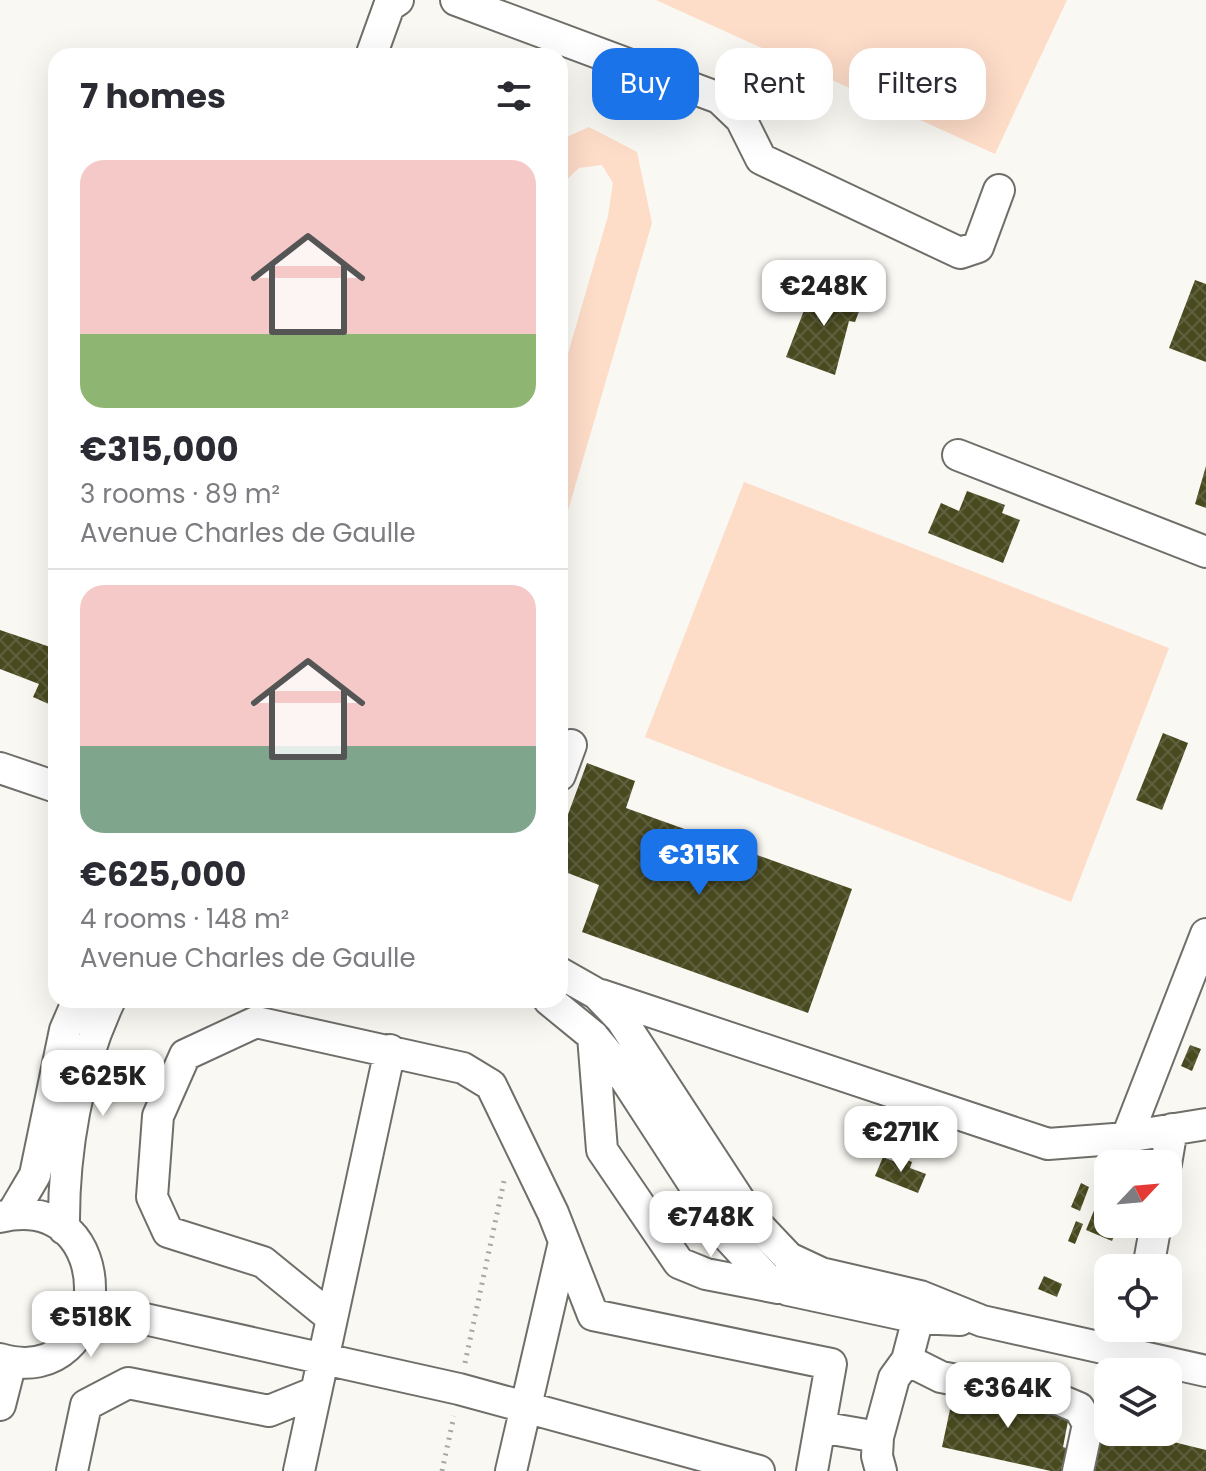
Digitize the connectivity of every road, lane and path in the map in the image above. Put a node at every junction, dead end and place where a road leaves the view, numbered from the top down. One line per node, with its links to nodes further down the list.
1 (398, 0): 3 (street)
2 (456, 0): 4 (street)
3 (374, 48)
4 (999, 190)
5 (958, 455): 6 (street)
6 (1206, 552)
7 (571, 745): 8 (street)
8 (568, 753)
9 (0, 768): 10 (street)
10 (48, 784)
11 (1206, 934): 22 (street)
12 (568, 978): 13 (street)
13 (597, 994): 22 (street); 31 (street)
14 (75, 1008): 24 (street)
15 (106, 1008): 25 (street)
16 (559, 1008): 17 (street)
17 (593, 1036): 27 (street); 27 (street)
18 (390, 1050): 21 (street); 29 (street); 29 (street)
19 (1206, 1124): 20 (street)
20 (1172, 1129): 22 (street); 23 (street)
21 (514, 1133): 26 (street); 38 (path)
22 (1127, 1137)
23 (1168, 1150)
24 (6, 1215): 25 (street)
25 (64, 1229): 28 (street)
26 (564, 1242): 41 (street); 42 (street)
27 (788, 1290): 30 (street)
28 (91, 1307): 35 (street); 36 (street)
29 (332, 1318): 36 (street)
30 (918, 1318): 31 (street); 34 (street)
31 (982, 1321): 32 (street)
32 (1094, 1336)
33 (1135, 1342): 37 (street)
34 (907, 1360): 43 (street); 51 (street)
35 (5, 1361): 40 (street)
36 (323, 1361): 38 (street); 39 (street)
37 (1206, 1371)
38 (459, 1389): 41 (street); 46 (path)
39 (316, 1392): 44 (street); 45 (street)
40 (0, 1405)
41 (526, 1408): 47 (street); 48 (street)
42 (820, 1427): 43 (street); 49 (street)
43 (878, 1437): 50 (street)
44 (72, 1471)
45 (299, 1471)
46 (442, 1471)
47 (511, 1471)
48 (759, 1471)
49 (812, 1471)
50 (881, 1471)
51 (1078, 1471)

